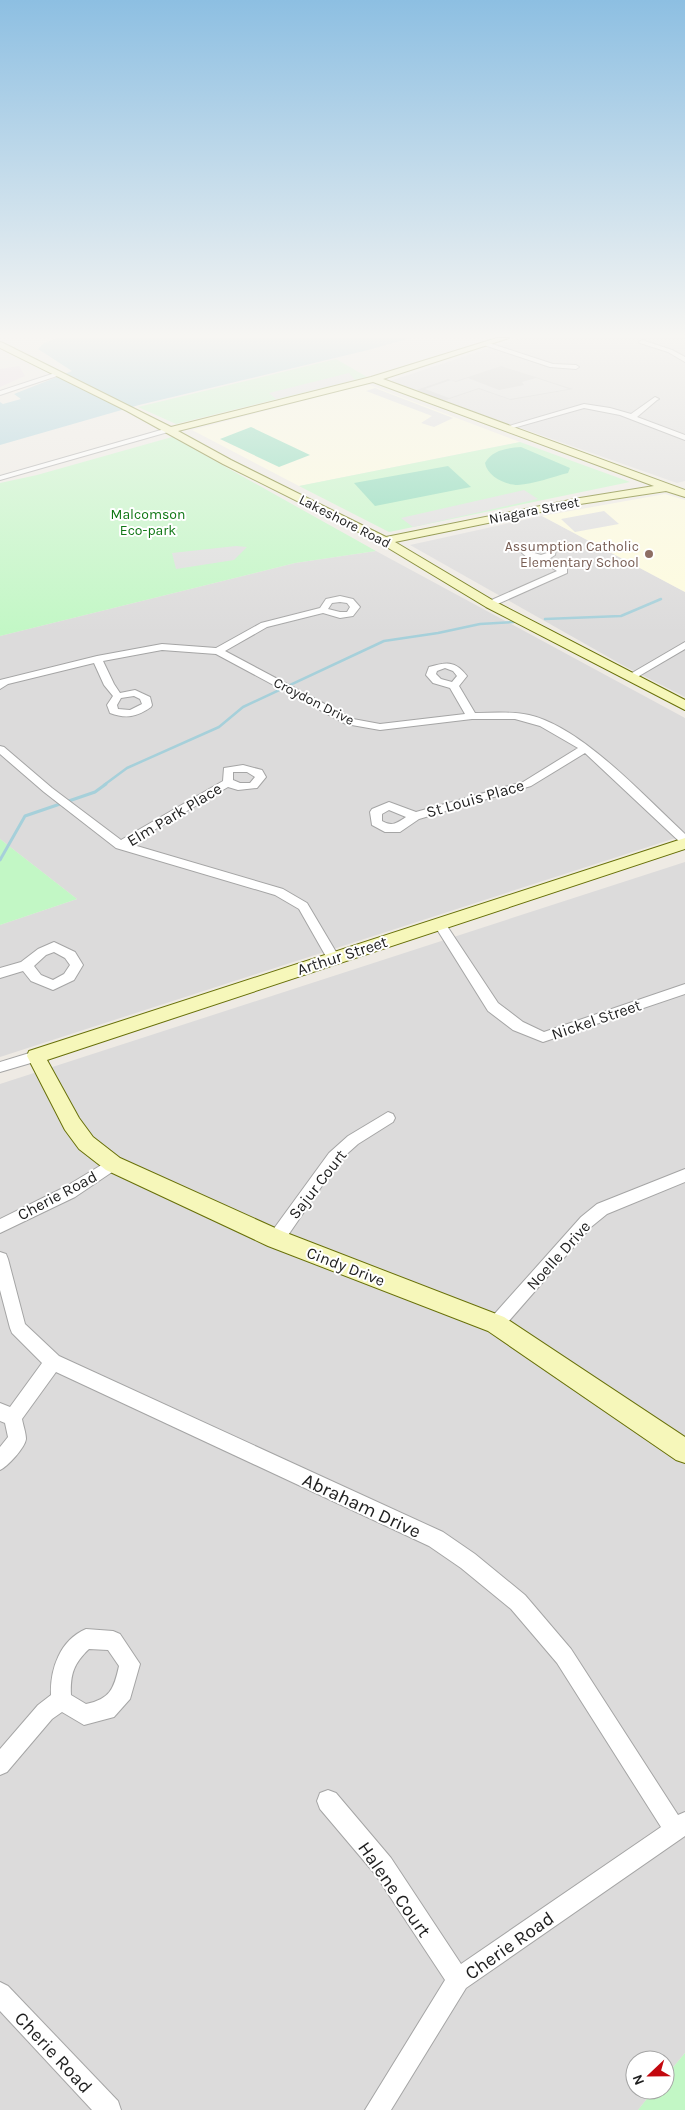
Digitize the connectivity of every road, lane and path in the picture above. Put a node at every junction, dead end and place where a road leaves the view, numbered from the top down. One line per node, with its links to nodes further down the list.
1 (148, 436): 5 (street)
2 (182, 436): 10 (main road, Lakeshore Road)
3 (529, 436): 4 (main road)
4 (629, 474): 6 (main road); 8 (main road)
5 (0, 478)
6 (667, 488): 7 (main road, Niagara Street); 8 (main road, Niagara Street); 9 (main road)
7 (685, 488)
8 (645, 490): 11 (main road, Niagara Street)
9 (685, 494)
10 (359, 527): 11 (main road); 12 (main road, Lakeshore Road)
11 (432, 531): 12 (main road, Niagara Street)
12 (385, 541): 14 (main road, Lakeshore Road)
13 (542, 558): 14 (street)
14 (490, 604): 19 (main road, Lakeshore Road)
15 (323, 610): 17 (street)
16 (685, 645): 19 (street)
17 (218, 651): 18 (street, Croydon Drive); 24 (street, Croydon Drive)
18 (97, 659): 20 (street, Croydon Drive); 22 (street)
19 (630, 677): 23 (main road, Lakeshore Road)
20 (0, 686)
21 (454, 686): 24 (street)
22 (118, 696)
23 (685, 706)
24 (472, 716): 25 (street, Croydon Drive)
25 (586, 748): 28 (street, St Louis Place); 29 (street, Croydon Drive)
26 (0, 749): 30 (street)
27 (228, 782): 30 (street, Elm Park Place)
28 (415, 816)
29 (685, 842): 31 (main road, Arthur Street)
30 (120, 846): 32 (street)
31 (439, 923): 32 (main road, Arthur Street); 35 (street, Nickel Street)
32 (334, 958): 36 (main road, Arthur Street)
33 (26, 965): 34 (street)
34 (0, 972)
35 (685, 989)
36 (36, 1056): 37 (street, Arthur Street); 39 (main road, Cindy Drive)
37 (0, 1068)
38 (388, 1118): 42 (street, Sajur Court)
39 (113, 1164): 41 (street, Cherie Road); 42 (main road, Cindy Drive)
40 (685, 1174): 44 (street, Noelle Drive)
41 (0, 1226)
42 (276, 1239): 44 (main road, Cindy Drive)
43 (0, 1259): 45 (street, Abraham Drive)
44 (496, 1324): 47 (main road, Cindy Drive)
45 (53, 1362): 46 (street); 52 (street, Abraham Drive)
46 (6, 1414): 48 (street)
47 (685, 1451)
48 (0, 1461)
49 (61, 1700): 50 (street)
50 (0, 1765)
51 (328, 1801): 53 (street, Halene Court)
52 (680, 1826): 53 (street, Cherie Road)
53 (458, 1980): 56 (street, Cherie Road)
54 (0, 1994): 55 (street, Cherie Road)
55 (109, 2110)
56 (377, 2110)

